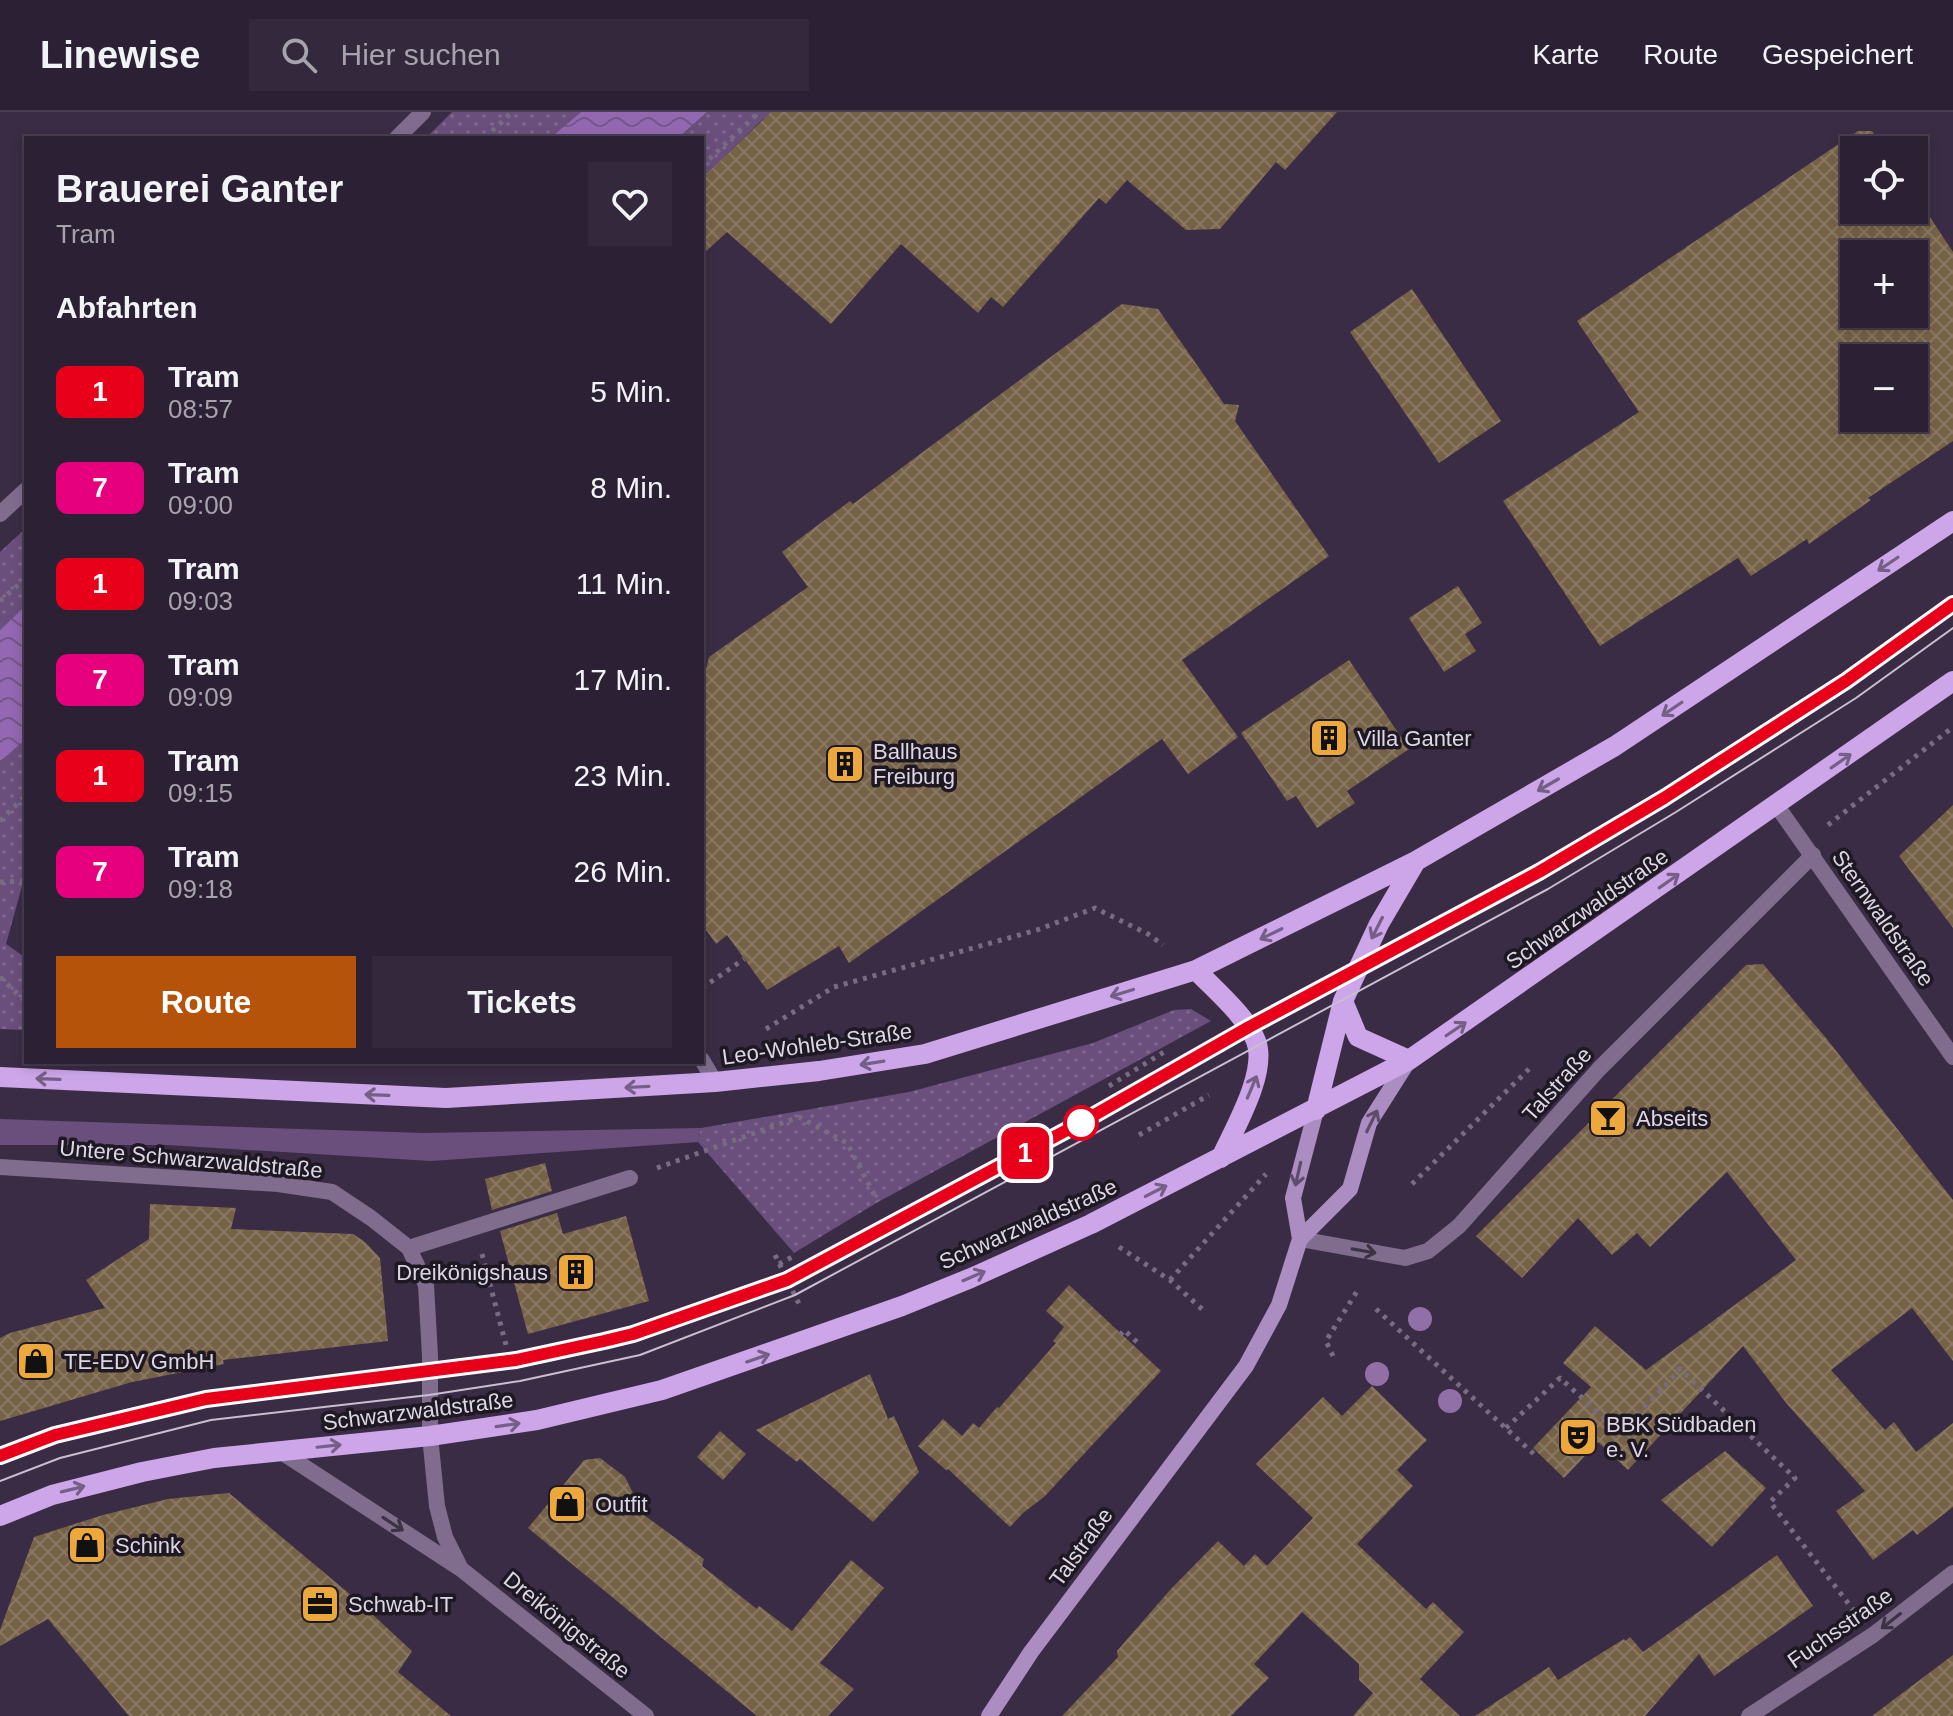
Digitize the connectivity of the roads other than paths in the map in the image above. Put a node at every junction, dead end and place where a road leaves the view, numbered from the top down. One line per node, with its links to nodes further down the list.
1 (423, 112): 2 (street)
2 (399, 136)
3 (24, 492): 4 (street)
4 (0, 514)
5 (1953, 521): 9 (main road, one-way to 9)
6 (1953, 681): 7 (main road, Schwarzwaldstraße, one-way to 6)
7 (1777, 806): 8 (street, Sternwaldstraße); 13 (main road, Schwarzwaldstraße, one-way to 7)
8 (1813, 855): 12 (street, Sternwaldstraße); 21 (street, Talstraße, one-way to 8)
9 (1416, 861): 10 (main road, one-way to 10); 11 (main road, one-way to 11)
10 (1196, 970): 16 (main road, Leo-Wohleb-Straße, one-way to 16); 18 (main road, one-way to 10)
11 (1343, 1001): 13 (main road); 17 (main road)
12 (1953, 1057)
13 (1409, 1060): 17 (main road, Schwarzwaldstraße); 21 (street, Talstraße, one-way to 13)
14 (704, 1063): 16 (street)
15 (0, 1077): 16 (main road, Leo-Wohleb-Straße, one-way to 15)
16 (715, 1082)
17 (1316, 1110): 18 (main road, Schwarzwaldstraße); 21 (street, Talstraße, one-way to 21)
18 (1221, 1158): 23 (main road, Schwarzwaldstraße, one-way to 18)
19 (0, 1167): 22 (street, Untere Schwarzwaldstraße)
20 (630, 1178): 22 (street)
21 (1300, 1239): 29 (street, Talstraße)
22 (409, 1248): 23 (street, Untere Schwarzwaldstraße)
23 (430, 1436): 24 (main road, Schwarzwaldstraße, one-way to 23); 26 (street, Dreikönigstraße)
24 (280, 1451): 25 (main road, Schwarzwaldstraße, one-way to 24); 26 (street, Dreikönigstraße, one-way to 26)
25 (0, 1516)
26 (461, 1569): 28 (street, Dreikönigstraße)
27 (1953, 1573): 30 (street, Fuchsstraße, one-way to 30)
28 (646, 1716)
29 (989, 1716)
30 (1749, 1716)

